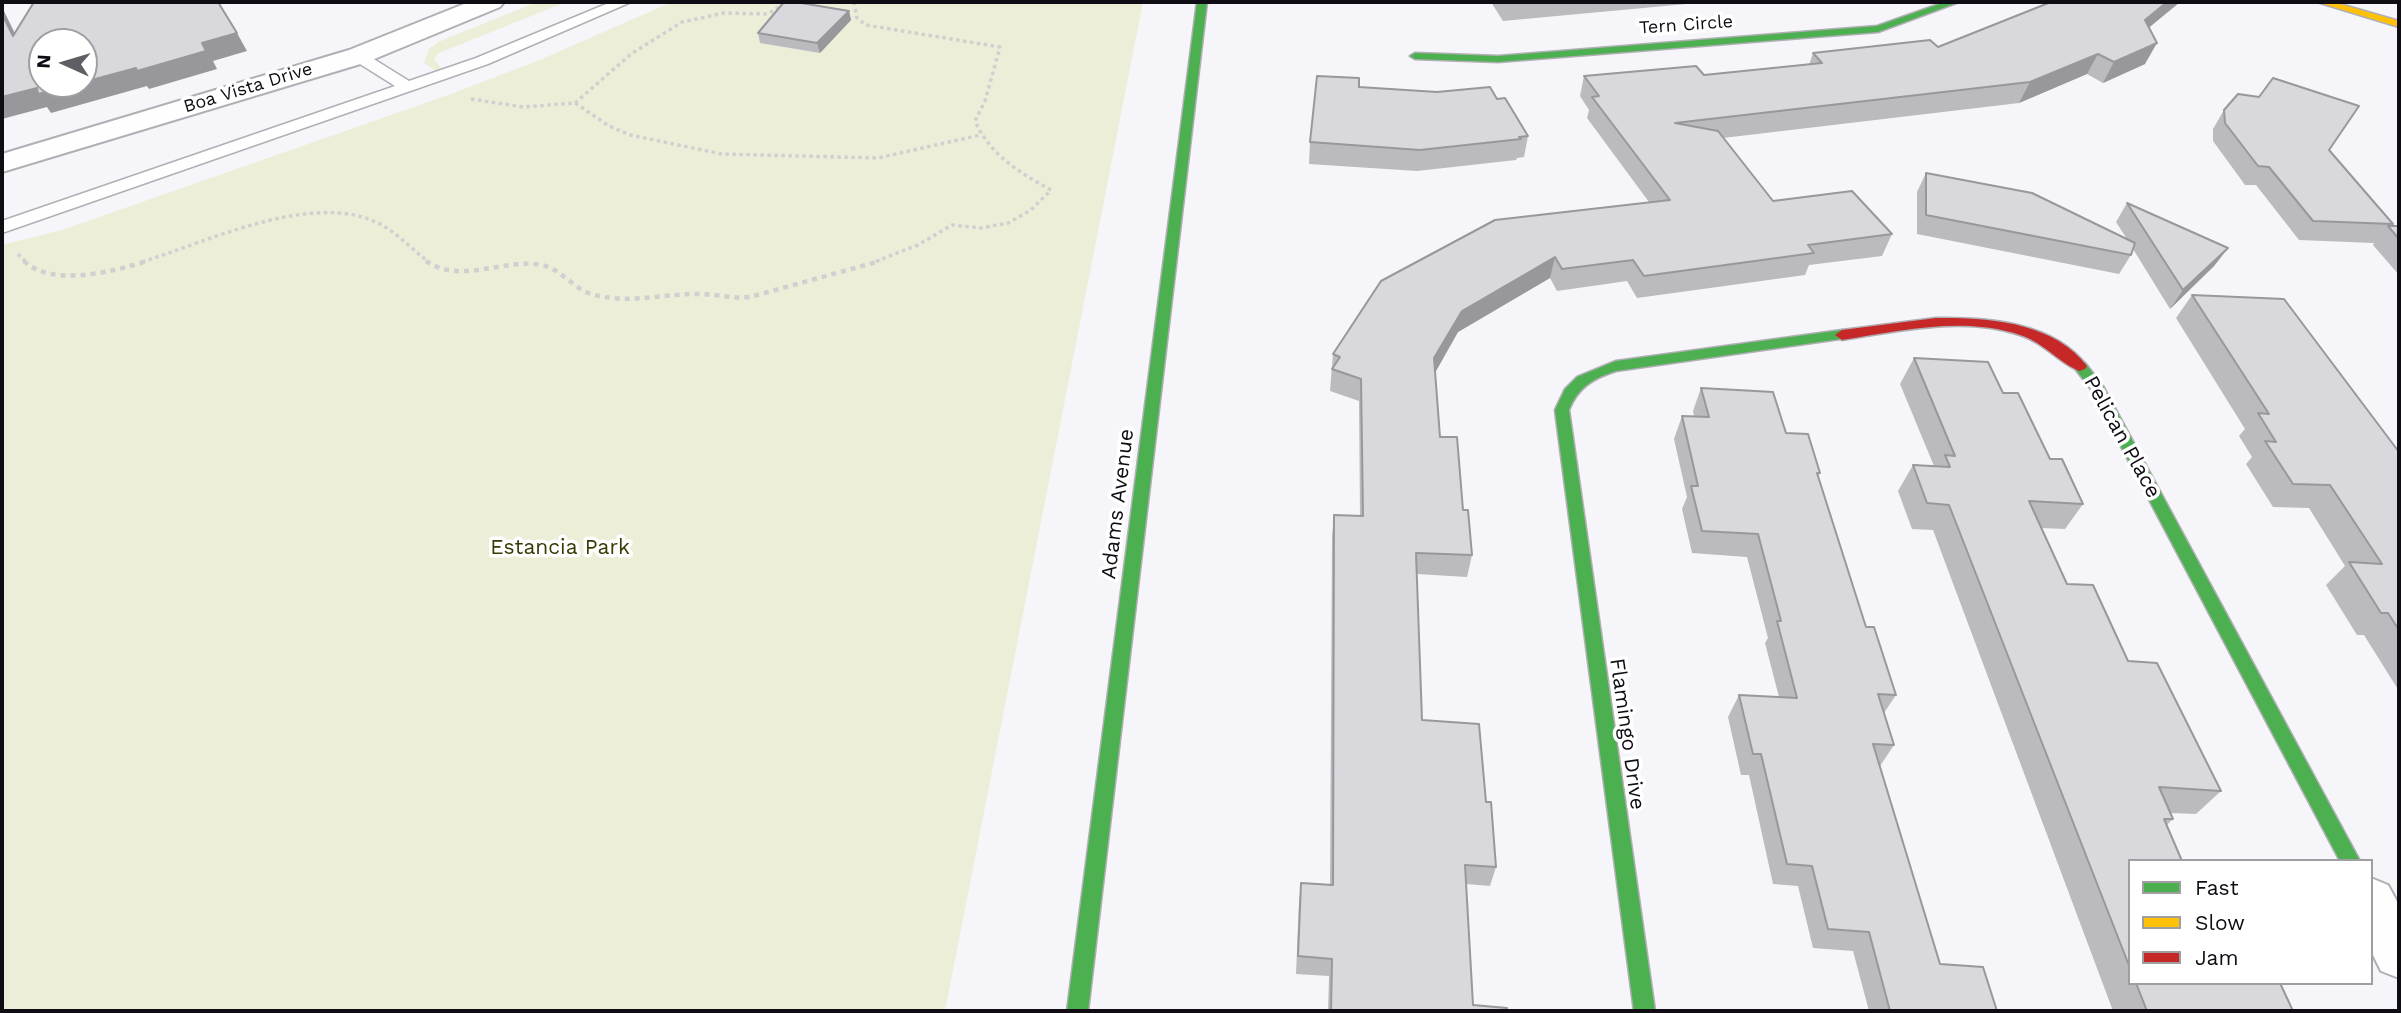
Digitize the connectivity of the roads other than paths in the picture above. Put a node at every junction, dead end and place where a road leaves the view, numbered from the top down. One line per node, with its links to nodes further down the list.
1 (491, 2): 7 (street, Boa Vista Drive)
2 (623, 2): 9 (lane)
3 (1202, 2): 16 (street, Adams Avenue)
4 (1954, 2): 8 (street, Tern Circle)
5 (2322, 2): 6 (street)
6 (2399, 24)
7 (358, 56): 9 (lane); 10 (street, Boa Vista Drive)
8 (1415, 56)
9 (408, 87): 11 (lane)
10 (2, 163)
11 (2, 227)
12 (1569, 462): 13 (street, Pelican Place); 17 (street, Flamingo Drive)
13 (2349, 859)
14 (2373, 905): 15 (street)
15 (2399, 954)
16 (1077, 1011)
17 (1644, 1011)

